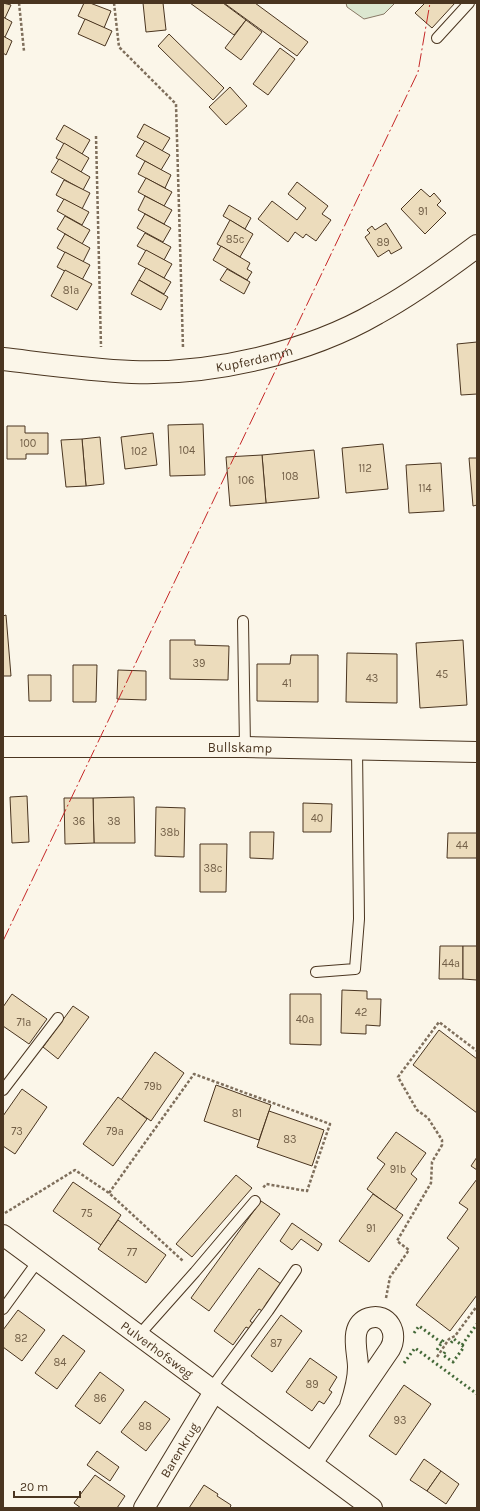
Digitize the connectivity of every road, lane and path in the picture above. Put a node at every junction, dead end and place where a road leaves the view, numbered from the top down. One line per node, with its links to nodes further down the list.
1 (19, 3): 5 (path)
2 (114, 3): 9 (path)
3 (469, 3): 4 (lane)
4 (437, 38)
5 (24, 51)
6 (96, 136): 8 (path)
7 (477, 246): 10 (street, Kupferdamm)
8 (101, 354)
9 (183, 354)
10 (3, 359)
11 (243, 621): 13 (lane)
12 (3, 747): 13 (street, Bullskamp)
13 (245, 747): 14 (street, Bullskamp)
14 (358, 749): 15 (street, Bullskamp); 16 (lane)
15 (477, 752)
16 (316, 972)
17 (58, 1018): 19 (lane)
18 (477, 1051): 27 (path)
19 (3, 1090)
20 (109, 1193): 21 (path); 22 (path); 26 (path)
21 (255, 1201): 26 (lane)
22 (5, 1213)
23 (3, 1235): 24 (street, Pulverhofsweg)
24 (38, 1261): 29 (lane); 30 (street, Pulverhofsweg)
25 (296, 1270): 32 (lane)
26 (195, 1272): 30 (lane)
27 (386, 1299)
28 (476, 1308): 31 (path)
29 (3, 1309)
30 (139, 1336): 32 (street, Pulverhofsweg)
31 (437, 1356)
32 (212, 1391): 34 (street, Pulverhofsweg); 35 (street, Barenkrug)
33 (350, 1406): 34 (street)
34 (312, 1463): 36 (street, Pulverhofsweg)
35 (144, 1508)
36 (372, 1508)

